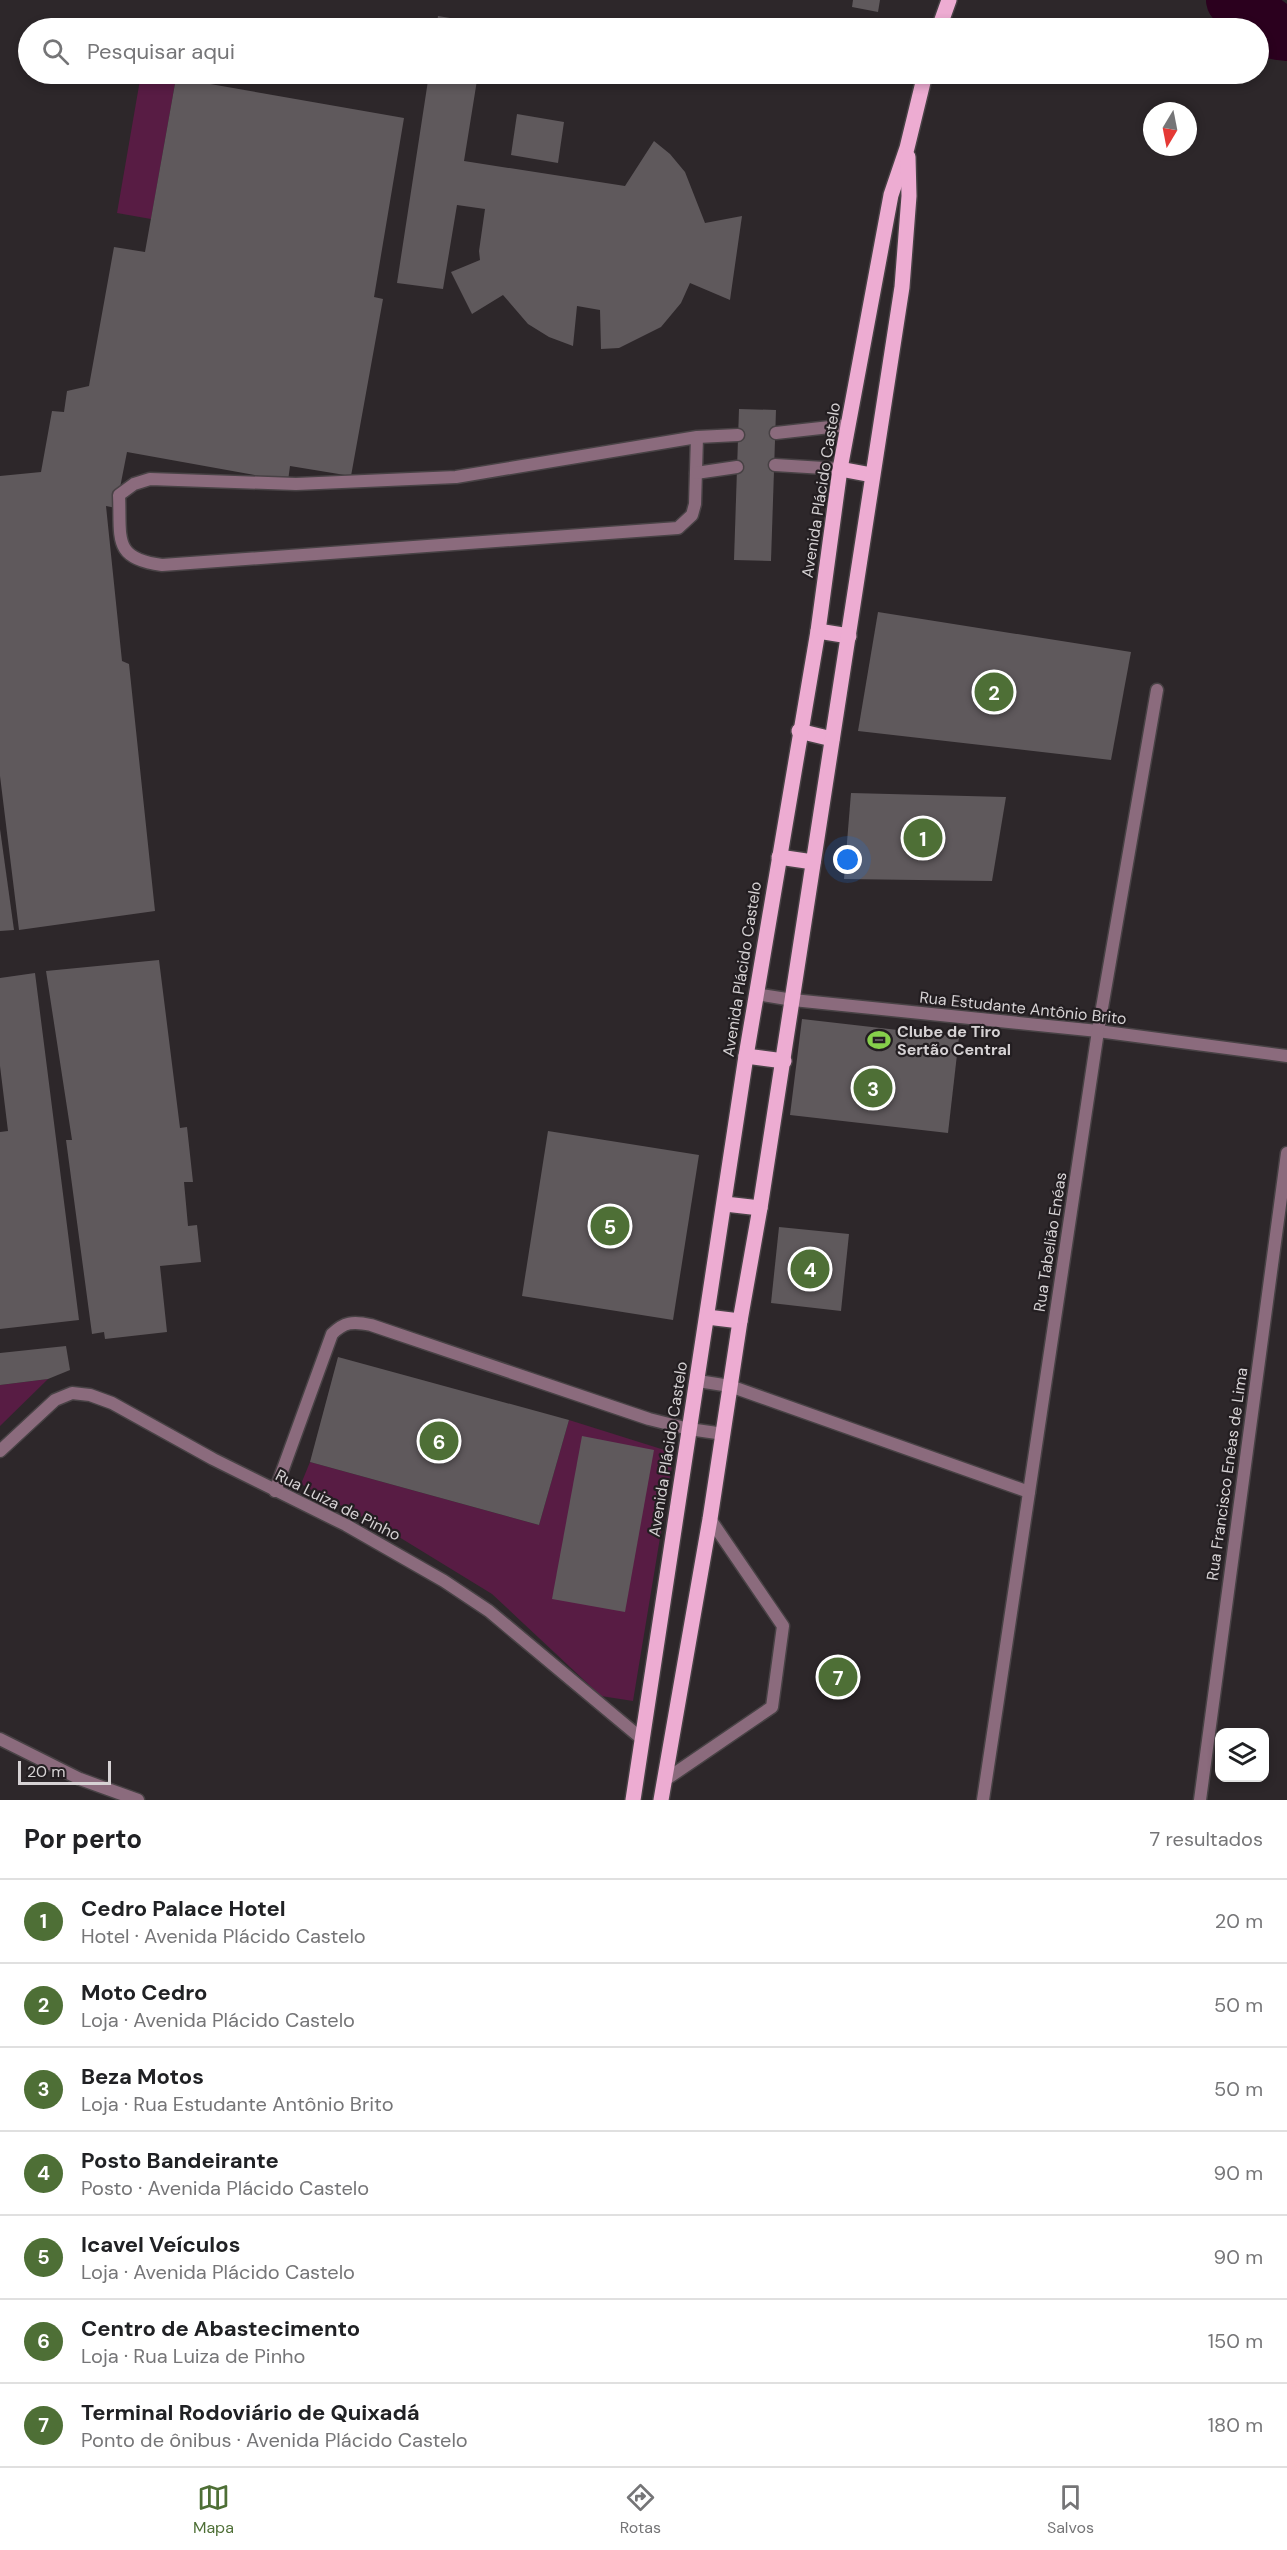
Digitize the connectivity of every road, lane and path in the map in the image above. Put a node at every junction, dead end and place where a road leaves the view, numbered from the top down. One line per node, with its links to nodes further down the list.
1 (950, 0): 2 (main road)
2 (943, 18)
3 (923, 84): 4 (main road, Avenida Plácido Castelo)
4 (908, 148): 5 (main road, Avenida Plácido Castelo); 13 (main road, Avenida Plácido Castelo)
5 (848, 425): 6 (street); 11 (main road, Avenida Plácido Castelo)
6 (776, 434)
7 (738, 435): 8 (street)
8 (698, 437): 12 (street); 12 (street)
9 (775, 465): 11 (street)
10 (737, 467): 12 (street)
11 (840, 469): 13 (main road); 14 (main road, Avenida Plácido Castelo)
12 (696, 473)
13 (872, 475): 15 (main road, Avenida Plácido Castelo)
14 (818, 631): 15 (main road); 17 (main road, Avenida Plácido Castelo)
15 (849, 636): 18 (main road, Avenida Plácido Castelo)
16 (1157, 690): 23 (street, Rua Tabelião Enéas)
17 (799, 731): 18 (main road); 19 (main road, Avenida Plácido Castelo)
18 (832, 739): 20 (main road, Avenida Plácido Castelo)
19 (779, 857): 20 (main road); 21 (main road, Avenida Plácido Castelo)
20 (813, 862): 22 (main road, Avenida Plácido Castelo)
21 (756, 994): 22 (street, Rua Estudante Antônio Brito); 24 (main road, Avenida Plácido Castelo)
22 (792, 1000): 23 (street, Rua Estudante Antônio Brito); 26 (main road, Avenida Plácido Castelo)
23 (1098, 1031): 25 (street, Rua Estudante Antônio Brito); 38 (street, Rua Tabelião Enéas)
24 (746, 1056): 26 (main road); 28 (main road, Avenida Plácido Castelo)
25 (1287, 1056)
26 (784, 1061): 29 (main road, Avenida Plácido Castelo)
27 (1287, 1153): 47 (street, Rua Francisco Enéas de Lima)
28 (725, 1204): 29 (main road); 30 (main road, Avenida Plácido Castelo)
29 (760, 1208): 31 (main road, Avenida Plácido Castelo)
30 (707, 1317): 31 (main road); 32 (main road, Avenida Plácido Castelo)
31 (740, 1321): 33 (main road, Avenida Plácido Castelo)
32 (698, 1381): 33 (street); 34 (main road, Avenida Plácido Castelo)
33 (730, 1386): 35 (main road, Avenida Plácido Castelo); 38 (street)
34 (689, 1429): 35 (street); 37 (street); 41 (main road, Avenida Plácido Castelo)
35 (724, 1434): 39 (main road, Avenida Plácido Castelo)
36 (0, 1451): 37 (street, Rua Luiza de Pinho)
37 (275, 1491): 41 (street, Rua Luiza de Pinho)
38 (1029, 1492): 46 (street, Rua Tabelião Enéas)
39 (710, 1519): 42 (main road, Avenida Plácido Castelo); 42 (street)
40 (0, 1739): 43 (street)
41 (642, 1739): 44 (main road, Avenida Plácido Castelo)
42 (665, 1780): 45 (main road, Avenida Plácido Castelo)
43 (138, 1800)
44 (633, 1800)
45 (661, 1800)
46 (983, 1800)
47 (1200, 1800)

